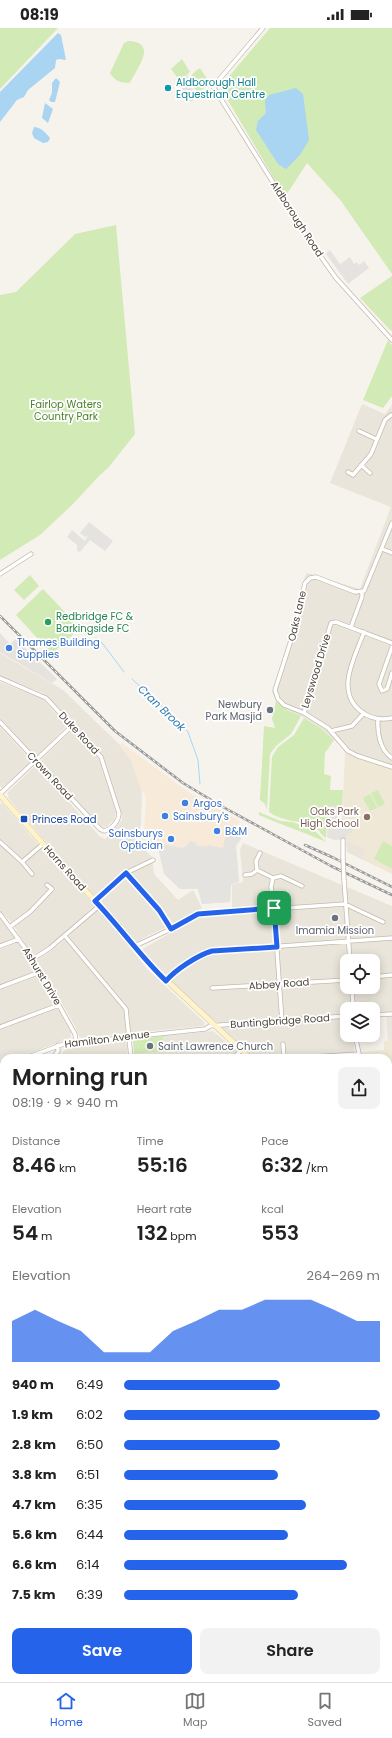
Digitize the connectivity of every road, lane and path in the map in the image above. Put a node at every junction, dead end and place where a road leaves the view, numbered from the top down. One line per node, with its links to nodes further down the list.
1 (263, 28): 2 (street, Aldborough Road)
2 (392, 340)
3 (392, 414): 5 (street)
4 (359, 431): 5 (street)
5 (376, 439): 6 (street)
6 (361, 465): 7 (street); 8 (street)
7 (348, 472)
8 (370, 474)
9 (392, 523): 10 (street)
10 (382, 549): 11 (street); 14 (street)
11 (392, 553)
12 (31, 554): 13 (street)
13 (0, 574)
14 (362, 592): 15 (street); 21 (street, Oaks Lane)
15 (351, 627): 16 (street, Leyswood Drive); 21 (street, Leyswood Drive)
16 (364, 632): 17 (street, Leyswood Drive); 22 (street)
17 (392, 643)
18 (392, 647): 19 (street)
19 (392, 673)
20 (0, 678): 26 (street, Duke Road)
21 (304, 713): 27 (street, Oaks Lane)
22 (364, 713): 24 (street); 27 (street)
23 (392, 718): 24 (street)
24 (378, 719): 28 (street)
25 (0, 722): 29 (street, Crown Road)
26 (72, 726): 29 (street); 32 (street, Duke Road)
27 (331, 731): 30 (street, Oaks Lane)
28 (392, 758)
29 (36, 760): 31 (street); 32 (street, Crown Road)
30 (392, 767)
31 (0, 794): 35 (street, Horns Road)
32 (100, 829)
33 (343, 840): 47 (street, bridge)
34 (0, 842): 38 (street)
35 (43, 844): 38 (street); 46 (street, Horns Road)
36 (260, 853): 39 (street)
37 (153, 860): 40 (street)
38 (22, 862): 41 (street)
39 (257, 870): 42 (street); 43 (street)
40 (126, 873): 46 (street); 52 (street)
41 (32, 874)
42 (245, 874)
43 (273, 878): 45 (street); 48 (street)
44 (47, 885): 51 (street)
45 (302, 886)
46 (97, 904): 53 (street); 58 (street, Horns Road)
47 (345, 904): 48 (street); 50 (street); 56 (street)
48 (274, 908): 52 (street); 59 (street)
49 (1, 915): 51 (street, Ashurst Drive)
50 (382, 922)
51 (11, 926): 55 (street, Ashurst Drive)
52 (171, 929): 58 (street)
53 (65, 936): 61 (street); 77 (street)
54 (392, 938): 56 (street)
55 (19, 939): 57 (street); 61 (street, Ashurst Drive)
56 (348, 942): 59 (street); 60 (street)
57 (0, 946)
58 (135, 946): 66 (street, Horns Road)
59 (277, 947): 66 (street); 67 (street)
60 (349, 954)
61 (33, 959): 62 (street, Ashurst Drive)
62 (40, 972): 68 (street); 70 (street, Ashurst Drive)
63 (392, 975): 64 (street)
64 (380, 976)
65 (340, 980): 67 (street, Abbey Road)
66 (166, 981): 75 (street, Horns Road)
67 (280, 984): 69 (street, Abbey Road); 74 (street)
68 (0, 987)
69 (212, 988)
70 (59, 1004): 76 (street); 78 (street, Ashurst Drive)
71 (392, 1014): 72 (street)
72 (380, 1015)
73 (340, 1017): 74 (street, Buntingbridge Road)
74 (282, 1022): 75 (street, Buntingbridge Road)
75 (214, 1026): 77 (street, Hamilton Avenue); 82 (street, Horns Road)
76 (0, 1027)
77 (129, 1036): 78 (street, Hamilton Avenue); 85 (street)
78 (76, 1042): 81 (street, Hamilton Avenue)
79 (356, 1042): 89 (street)
80 (283, 1044): 88 (street)
81 (58, 1045): 83 (street, Hamilton Avenue); 84 (street)
82 (241, 1050): 86 (street); 87 (street, Horns Road)
83 (35, 1054)
84 (56, 1054)
85 (131, 1054)
86 (238, 1054)
87 (246, 1054)
88 (284, 1054)
89 (359, 1054)
90 (0, 1349): 91 (street)
91 (0, 1362)

